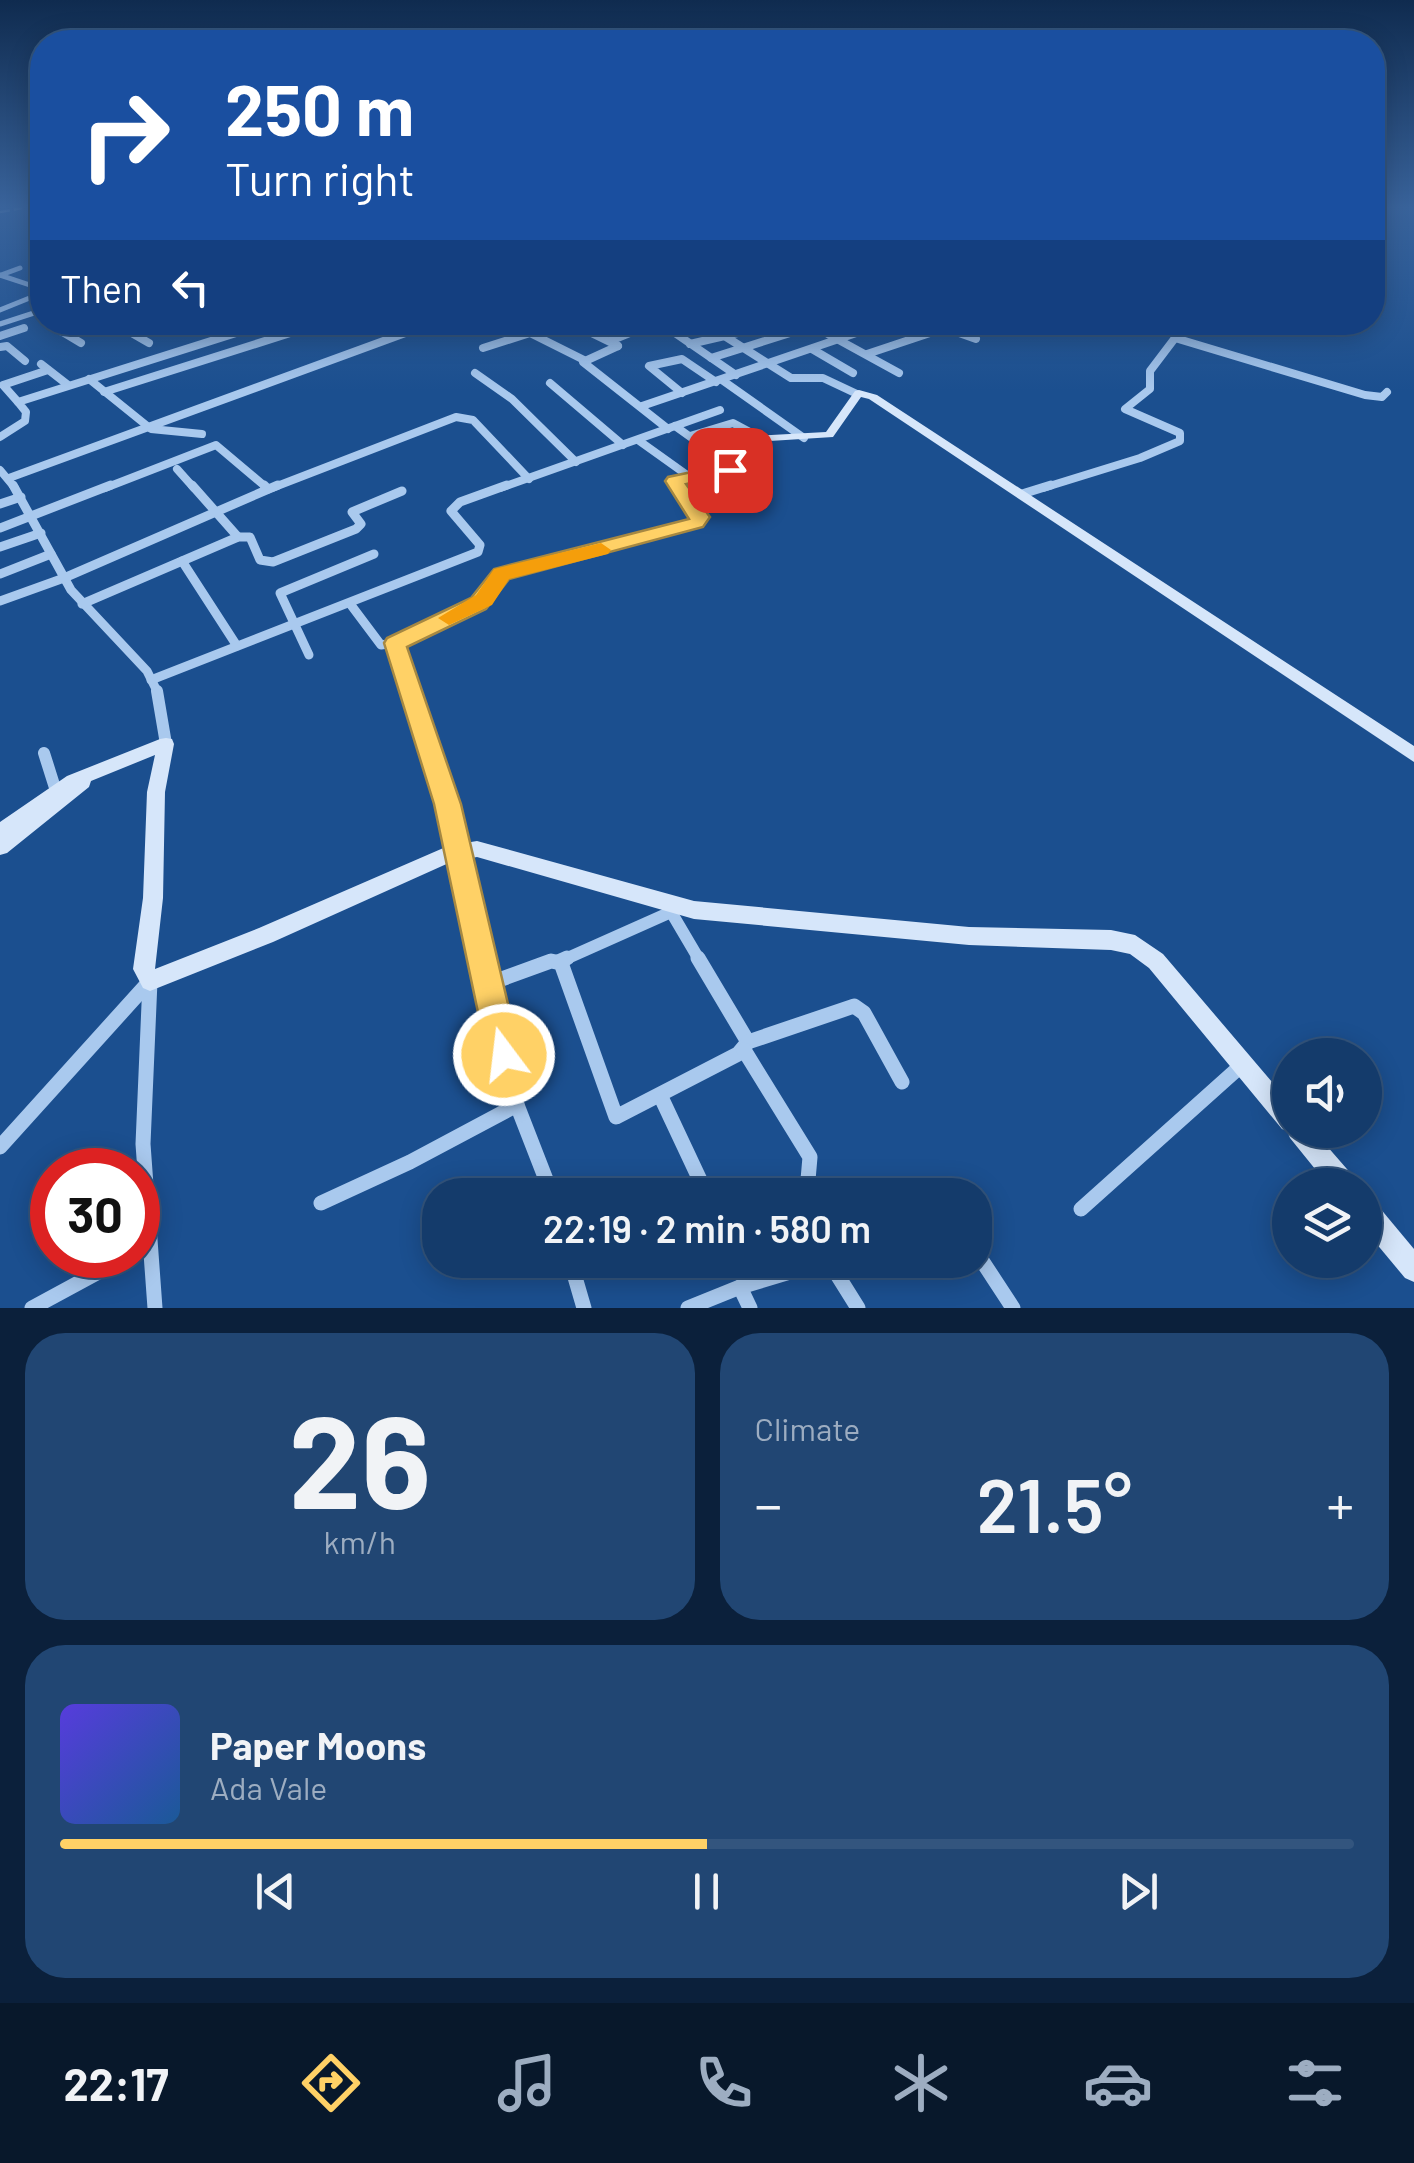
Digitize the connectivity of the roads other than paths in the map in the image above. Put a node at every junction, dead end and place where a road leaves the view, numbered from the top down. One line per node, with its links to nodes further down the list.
1 (0, 275): 2 (street)
2 (29, 285)
3 (0, 298): 5 (street)
4 (30, 298): 5 (street)
5 (17, 304): 6 (street); 7 (street)
6 (0, 310)
7 (30, 310)
8 (30, 316): 9 (street)
9 (0, 324)
10 (24, 328): 27 (street)
11 (68, 335): 31 (street)
12 (135, 335): 32 (street)
13 (223, 335): 47 (street)
14 (283, 335): 51 (street)
15 (398, 335): 58 (street)
16 (524, 335): 35 (street)
17 (534, 335): 40 (street)
18 (596, 335): 30 (street)
19 (625, 335): 30 (street)
20 (678, 335): 33 (street)
21 (723, 335): 33 (street); 36 (street)
22 (786, 335): 36 (street)
23 (834, 335): 28 (street)
24 (851, 335): 28 (street)
25 (924, 335): 38 (street)
26 (965, 335): 29 (street)
27 (0, 336)
28 (840, 339): 37 (street); 38 (street)
29 (976, 339)
30 (610, 341): 40 (street)
31 (81, 342)
32 (149, 343)
33 (690, 344): 39 (street)
34 (0, 348): 41 (street)
35 (483, 348)
36 (746, 348): 39 (street); 42 (street)
37 (812, 350): 42 (street); 44 (street)
38 (867, 354): 43 (street)
39 (710, 358): 46 (street)
40 (584, 360): 56 (street)
41 (25, 361)
42 (772, 364): 46 (street); 54 (street)
43 (899, 372)
44 (853, 373)
45 (474, 374): 68 (street)
46 (736, 376): 48 (street)
47 (89, 378): 50 (street); 51 (street)
48 (719, 381): 53 (street); 53 (street); 64 (street)
49 (550, 383): 66 (street)
50 (68, 385): 55 (street); 55 (street)
51 (104, 392): 58 (street)
52 (1387, 392): 75 (street)
53 (682, 393): 56 (street)
54 (857, 394): 64 (street); 75 (street)
55 (18, 402): 62 (street)
56 (642, 406): 59 (street)
57 (720, 410): 59 (street)
58 (146, 426): 60 (street); 70 (street)
59 (672, 428): 61 (street); 65 (street)
60 (202, 434)
61 (690, 436): 63 (street); 67 (street)
62 (0, 437)
63 (760, 438): 64 (street); 67 (street)
64 (804, 438)
65 (638, 440): 66 (street); 71 (street)
66 (624, 445): 68 (street)
67 (722, 448): 71 (street)
68 (576, 462): 72 (street)
69 (177, 469): 78 (street)
70 (4, 474): 76 (street)
71 (687, 476): 93 (street)
72 (529, 479): 73 (street); 91 (street)
73 (268, 489): 78 (street); 79 (street)
74 (402, 491): 82 (street)
75 (1022, 494): 99 (street)
76 (21, 497): 77 (street); 79 (street)
77 (0, 504)
78 (214, 511): 82 (street); 88 (street)
79 (34, 517): 80 (street); 81 (street)
80 (0, 528)
81 (41, 533): 83 (street); 84 (street)
82 (238, 537): 86 (street)
83 (0, 547)
84 (51, 554): 87 (street); 88 (street)
85 (374, 554): 92 (street)
86 (182, 561): 90 (street); 94 (street)
87 (0, 574)
88 (64, 578): 89 (street); 90 (street)
89 (0, 600)
90 (82, 604): 96 (street)
91 (351, 604): 92 (street); 93 (street)
92 (296, 624): 94 (street); 95 (street)
93 (395, 643): 104 (street)
94 (237, 646): 96 (street)
95 (309, 655)
96 (152, 680): 97 (street)
97 (166, 744): 100 (street); 107 (street)
98 (44, 753): 101 (street)
99 (1414, 755)
100 (90, 776): 101 (street); 103 (street)
101 (56, 791): 102 (street)
102 (0, 832)
103 (0, 847)
104 (458, 852): 105 (street); 107 (street); 108 (street)
105 (669, 908): 106 (street); 109 (street); 110 (street)
106 (558, 962): 108 (street); 112 (street)
107 (150, 981): 115 (street); 116 (street)
108 (485, 985): 114 (street)
109 (746, 1046): 111 (street); 112 (street); 121 (street)
110 (1243, 1064): 113 (street); 123 (street)
111 (902, 1082)
112 (660, 1095): 120 (street)
113 (1272, 1099)
114 (516, 1106): 119 (street); 122 (street)
115 (0, 1147)
116 (141, 1148)
117 (1313, 1148): 118 (street)
118 (1330, 1168)
119 (545, 1178)
120 (699, 1178)
121 (809, 1178)
122 (321, 1203)
123 (1081, 1209)
124 (1382, 1230): 125 (street)
125 (1414, 1269)
126 (992, 1276): 139 (street)
127 (87, 1278): 133 (street)
128 (149, 1278): 134 (street)
129 (575, 1278): 135 (street)
130 (770, 1278): 132 (street)
131 (840, 1278): 138 (street)
132 (740, 1287): 136 (street); 137 (street)
133 (32, 1308)
134 (155, 1308)
135 (584, 1308)
136 (688, 1308)
137 (750, 1308)
138 (858, 1308)
139 (1013, 1308)

